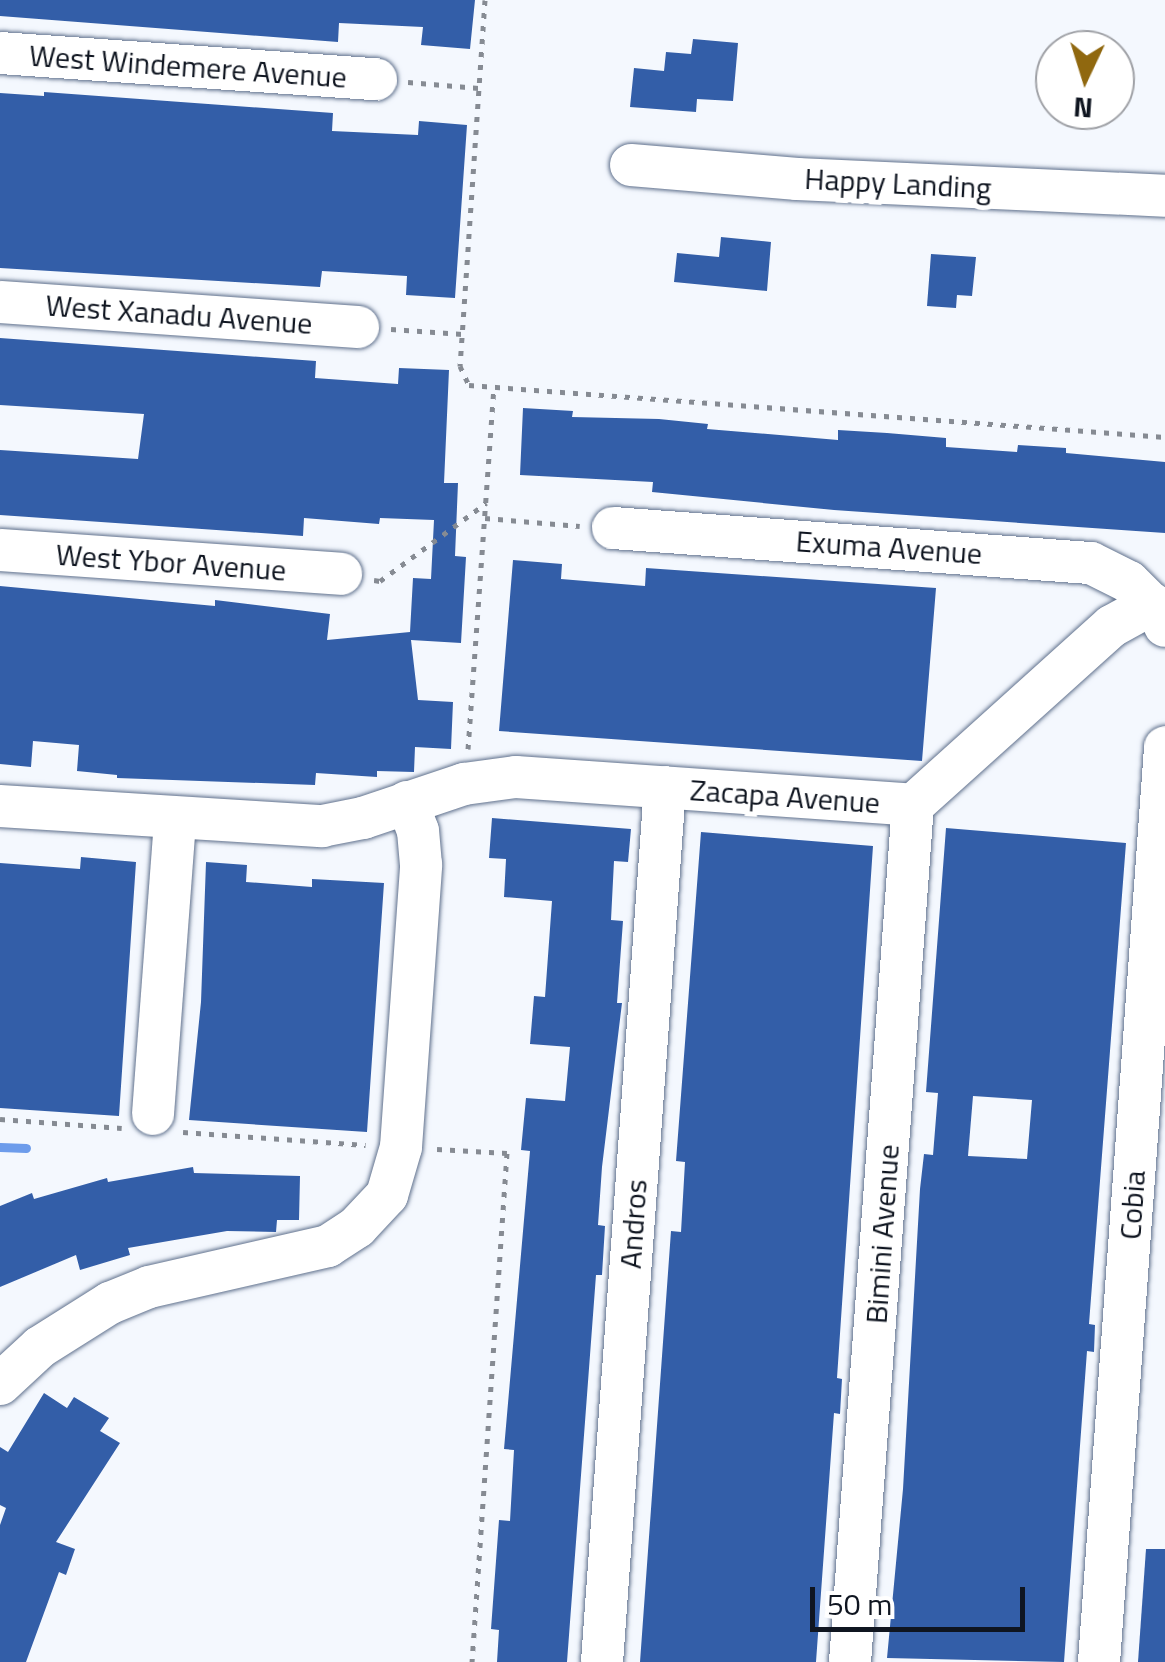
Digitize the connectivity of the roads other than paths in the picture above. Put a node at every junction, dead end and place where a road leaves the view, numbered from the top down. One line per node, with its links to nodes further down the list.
1 (0, 53): 2 (street, West Windemere Avenue)
2 (376, 79)
3 (632, 165): 4 (street, Happy Landing)
4 (1165, 196)
5 (0, 302): 6 (street, West Xanadu Avenue)
6 (358, 326)
7 (613, 528): 10 (street, Exuma Avenue)
8 (0, 550): 9 (street, West Ybor Avenue)
9 (341, 574)
10 (1159, 615): 14 (street, Zacapa Avenue)
11 (1165, 748): 21 (street, Cobia)
12 (665, 787): 13 (street, Zacapa Avenue); 14 (street, Zacapa Avenue); 19 (street, Andros)
13 (407, 802): 16 (street, Zacapa Avenue); 18 (street)
14 (913, 805): 20 (street, Bimini Avenue)
15 (0, 806): 16 (street, Zacapa Avenue)
16 (175, 820): 17 (street)
17 (152, 1124)
18 (0, 1384)
19 (602, 1662)
20 (850, 1662)
21 (1099, 1662)

